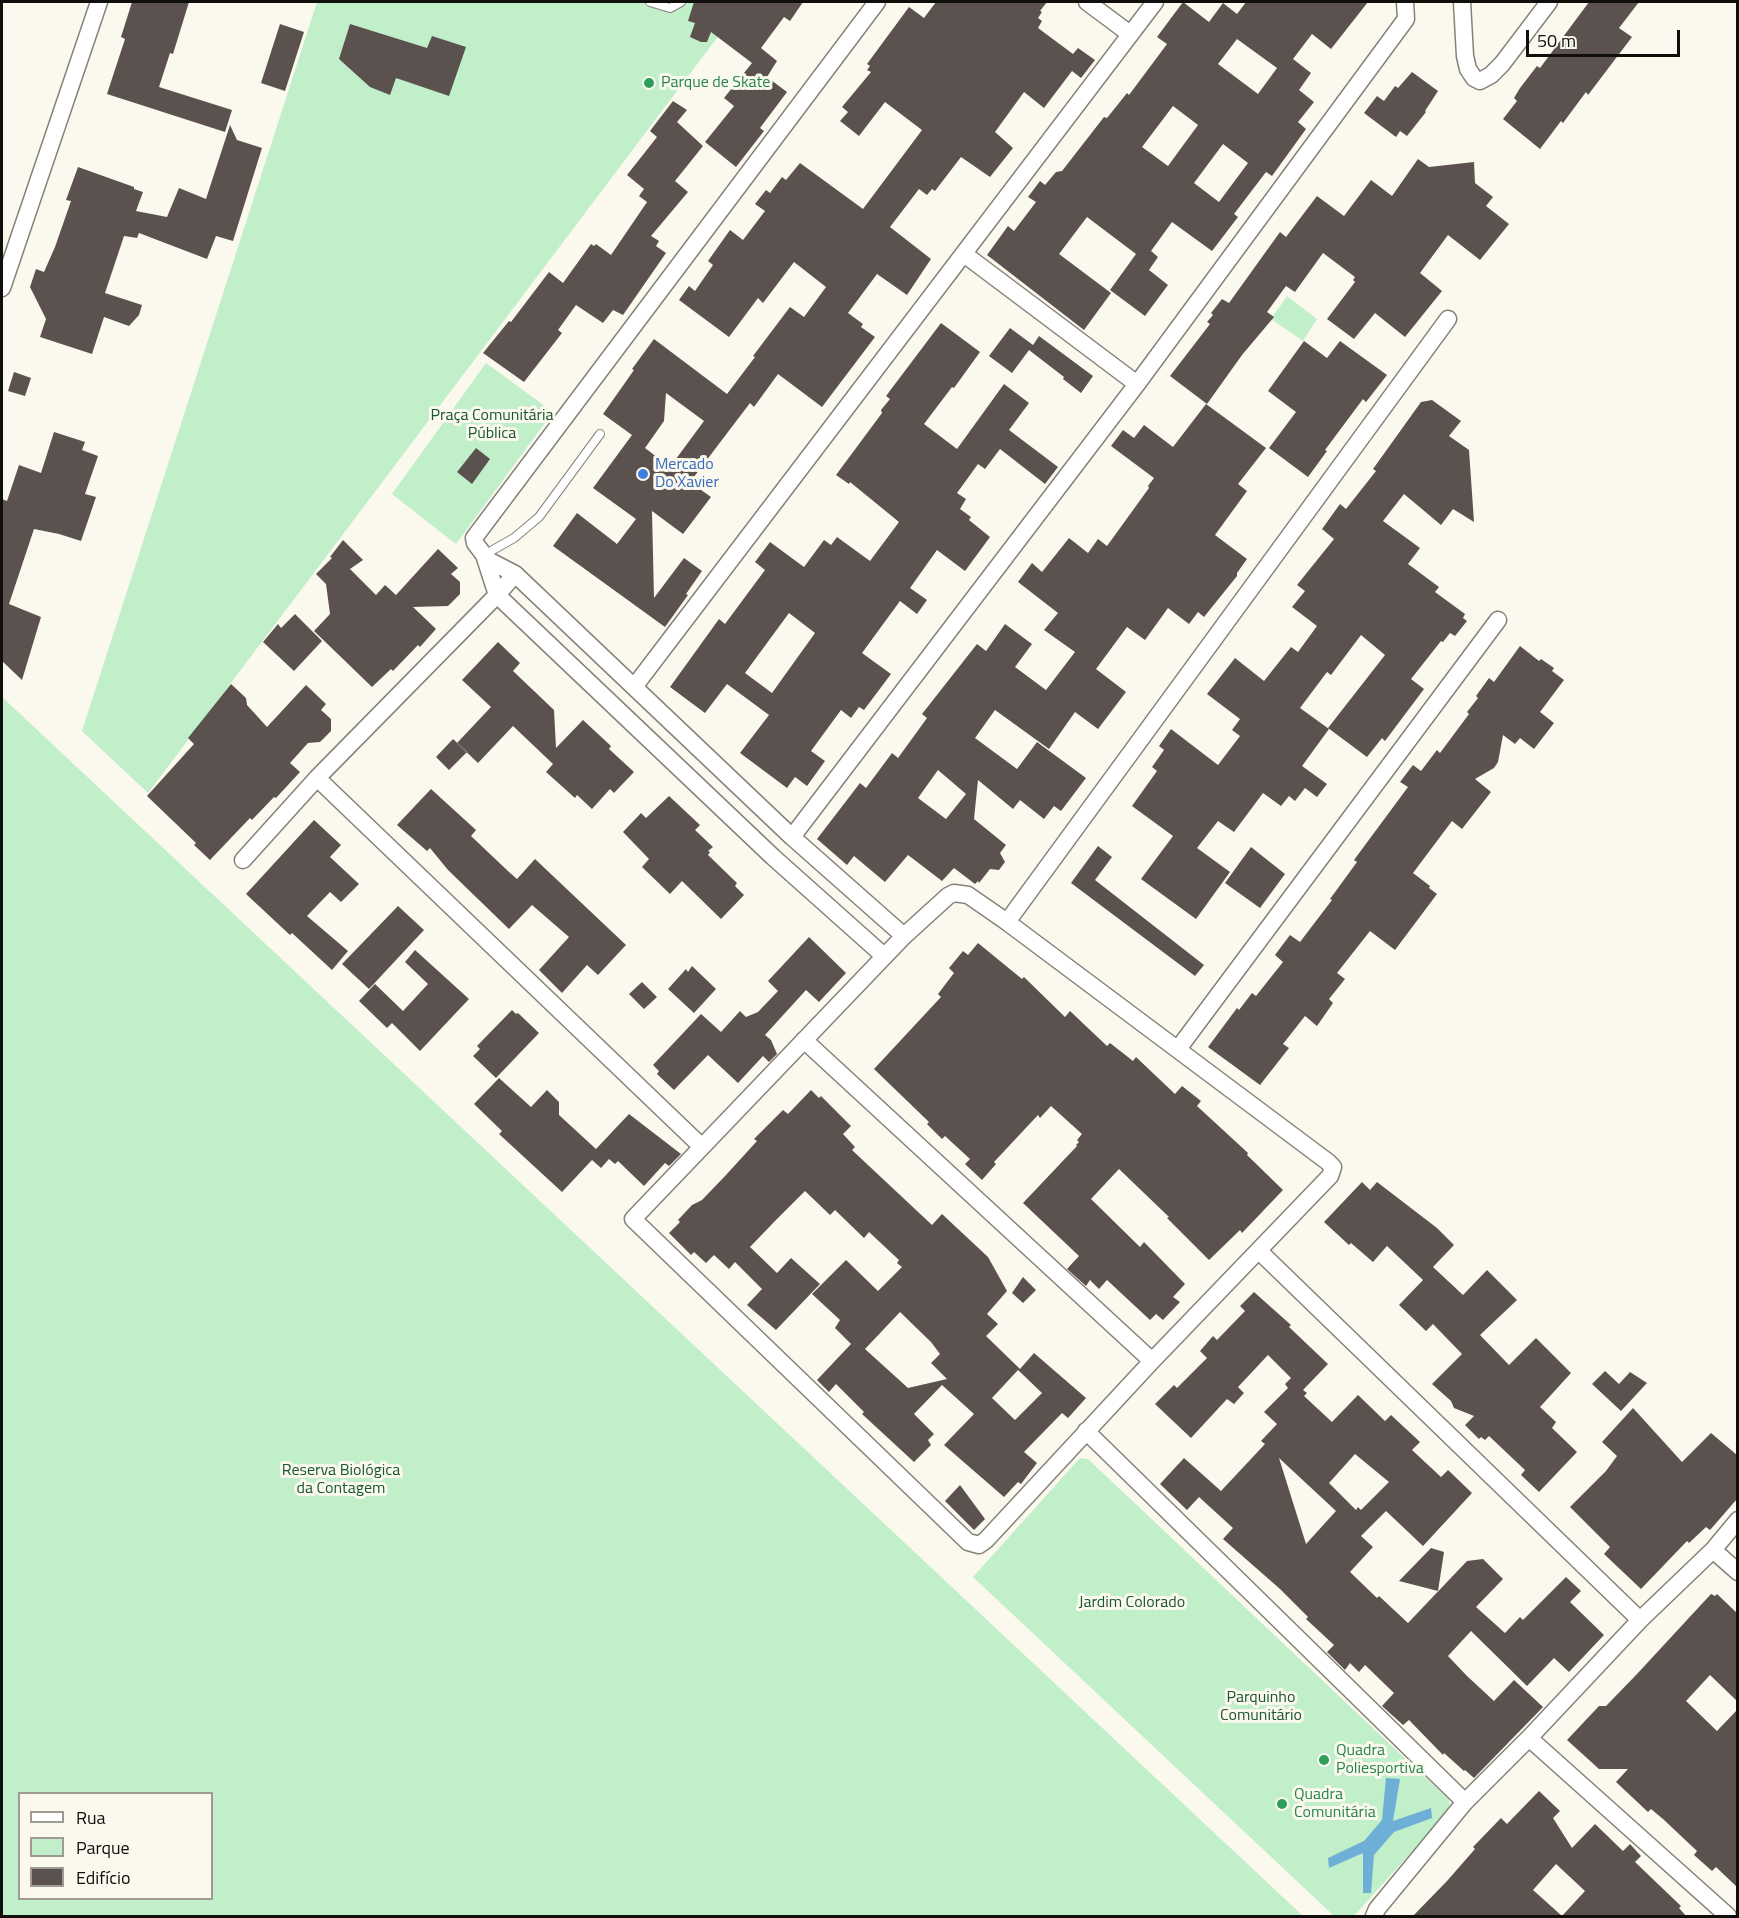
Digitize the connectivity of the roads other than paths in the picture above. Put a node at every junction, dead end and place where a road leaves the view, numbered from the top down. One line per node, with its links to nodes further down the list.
1 (99, 2): 12 (street)
2 (650, 2): 3 (lane)
3 (681, 2)
4 (877, 2): 16 (street)
5 (1087, 2): 10 (street)
6 (1155, 2): 10 (street)
7 (1405, 2): 14 (street)
8 (1462, 2): 9 (street)
9 (1549, 2)
10 (1130, 34): 11 (street)
11 (964, 254): 14 (street); 20 (street)
12 (2, 288)
13 (1448, 319): 26 (street)
14 (1137, 384): 24 (street)
15 (600, 434): 16 (lane)
16 (485, 557): 17 (street); 18 (street)
17 (515, 574): 18 (street); 20 (street)
18 (497, 595): 21 (street); 23 (street)
19 (1498, 620): 30 (street)
20 (634, 687): 22 (street)
21 (317, 778): 25 (street); 31 (street)
22 (730, 778): 23 (street); 24 (street)
23 (712, 800): 28 (street)
24 (792, 837): 27 (street)
25 (243, 860)
26 (1007, 922): 27 (street); 30 (street)
27 (904, 936): 28 (street)
28 (884, 956): 29 (street)
29 (804, 1041): 31 (street); 33 (street)
30 (1178, 1049): 32 (street)
31 (701, 1146): 34 (street)
32 (1259, 1251): 33 (street); 38 (street)
33 (1152, 1361): 34 (street)
34 (1086, 1431): 40 (street)
35 (1737, 1520): 36 (street)
36 (1713, 1550): 37 (street); 38 (street)
37 (1737, 1572)
38 (1640, 1620): 39 (street)
39 (1529, 1738): 40 (street); 42 (street)
40 (1465, 1802): 41 (street)
41 (1374, 1917)
42 (1728, 1917)

